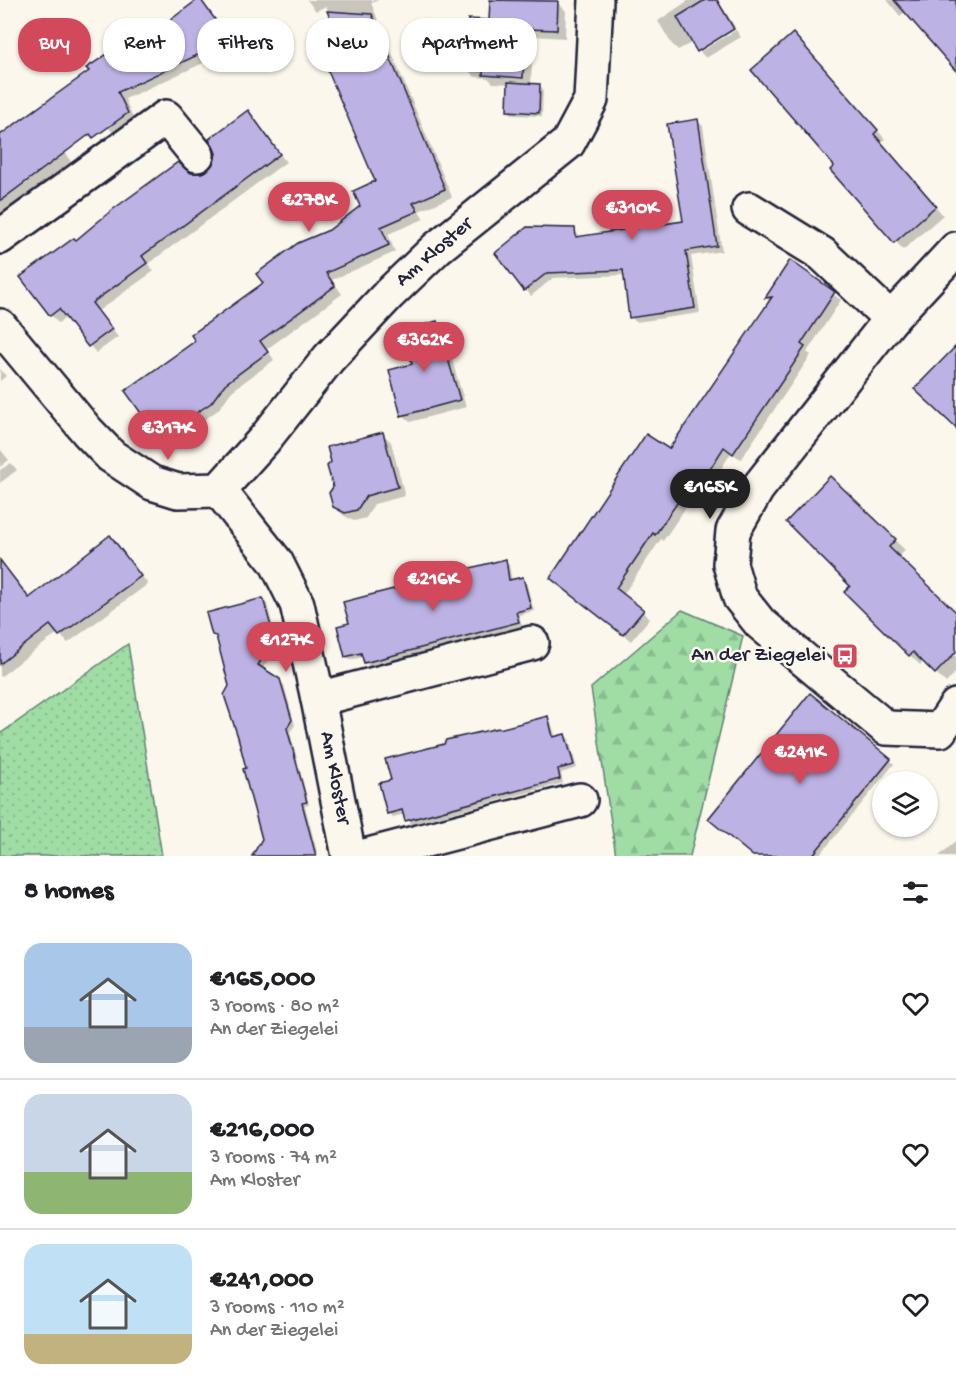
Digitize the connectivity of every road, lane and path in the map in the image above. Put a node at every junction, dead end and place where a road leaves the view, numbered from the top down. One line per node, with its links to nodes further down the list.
1 (596, 0): 8 (street, Am Kloster)
2 (197, 155): 4 (street)
3 (749, 209): 6 (street)
4 (0, 237)
5 (956, 249): 6 (street)
6 (891, 319): 11 (street)
7 (0, 326): 8 (street)
8 (219, 490): 10 (street, Am Kloster)
9 (532, 643): 10 (street)
10 (318, 699): 13 (street, Am Kloster)
11 (948, 718)
12 (580, 800): 14 (street)
13 (349, 856)
14 (365, 856)

